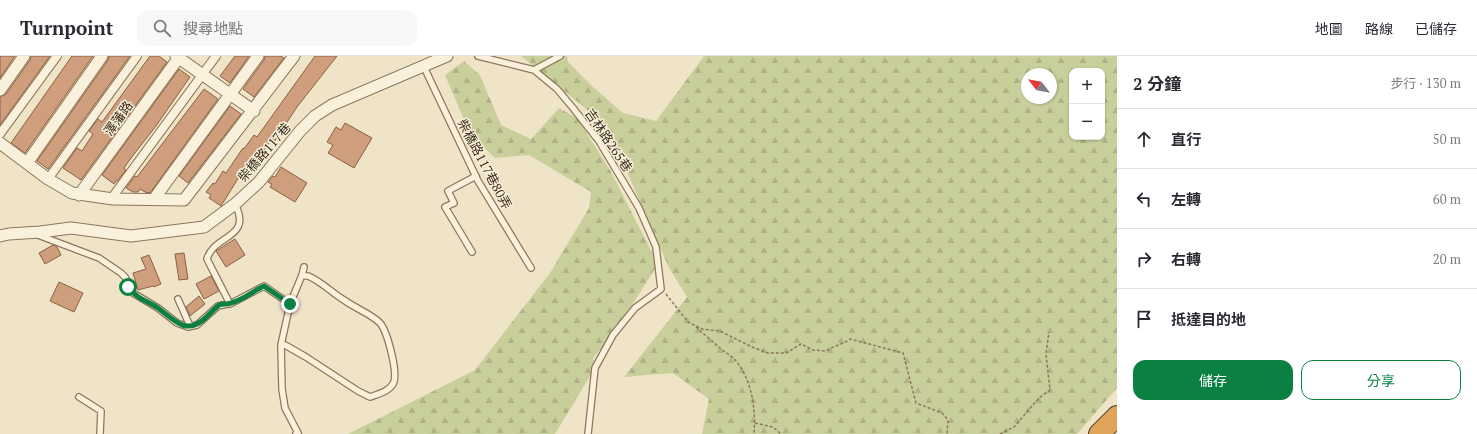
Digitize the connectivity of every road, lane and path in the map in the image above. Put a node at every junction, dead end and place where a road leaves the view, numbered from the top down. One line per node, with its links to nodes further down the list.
1 (24, 56): 15 (street)
2 (57, 56): 18 (street)
3 (102, 56): 20 (street)
4 (137, 56): 22 (street)
5 (216, 56): 14 (street)
6 (258, 56): 16 (street)
7 (294, 56): 17 (street)
8 (447, 56): 12 (street, 柴橋路117巷)
9 (478, 56): 13 (lane, 吉林路265巷)
10 (560, 56): 13 (lane)
11 (178, 57): 14 (street); 23 (street, 澤藩路)
12 (424, 67): 21 (lane, 柴橋路117巷80弄); 26 (street, 柴橋路117巷)
13 (534, 70): 33 (lane, 吉林路265巷)
14 (202, 75): 16 (street); 24 (street)
15 (0, 90)
16 (230, 95): 17 (street); 25 (street)
17 (254, 111): 25 (street)
18 (0, 134)
19 (0, 143): 20 (street)
20 (27, 163): 22 (street)
21 (476, 176): 29 (lane); 31 (lane, 柴橋路117巷80弄)
22 (48, 179): 23 (street)
23 (79, 195): 24 (street)
24 (111, 199): 25 (street)
25 (154, 199)
26 (235, 204): 27 (street, 柴橋路117巷); 35 (lane)
27 (34, 233): 28 (street, 柴橋路117巷); 38 (lane)
28 (0, 236)
29 (472, 252)
30 (304, 267): 32 (lane)
31 (531, 268)
32 (302, 276): 36 (lane); 40 (lane)
33 (660, 288): 37 (path); 46 (lane)
34 (178, 299): 38 (lane)
35 (230, 304): 36 (lane); 38 (lane)
36 (290, 304): 40 (lane)
37 (694, 325): 43 (path); 49 (path)
38 (190, 326)
39 (1049, 332): 50 (path)
40 (281, 345): 45 (lane)
41 (79, 397): 44 (lane)
42 (1117, 416): 51 (highway)
43 (755, 423): 47 (path); 48 (path)
44 (100, 434)
45 (296, 434)
46 (588, 434)
47 (754, 434)
48 (781, 434)
49 (947, 434)
50 (1000, 434)
51 (1099, 434)

